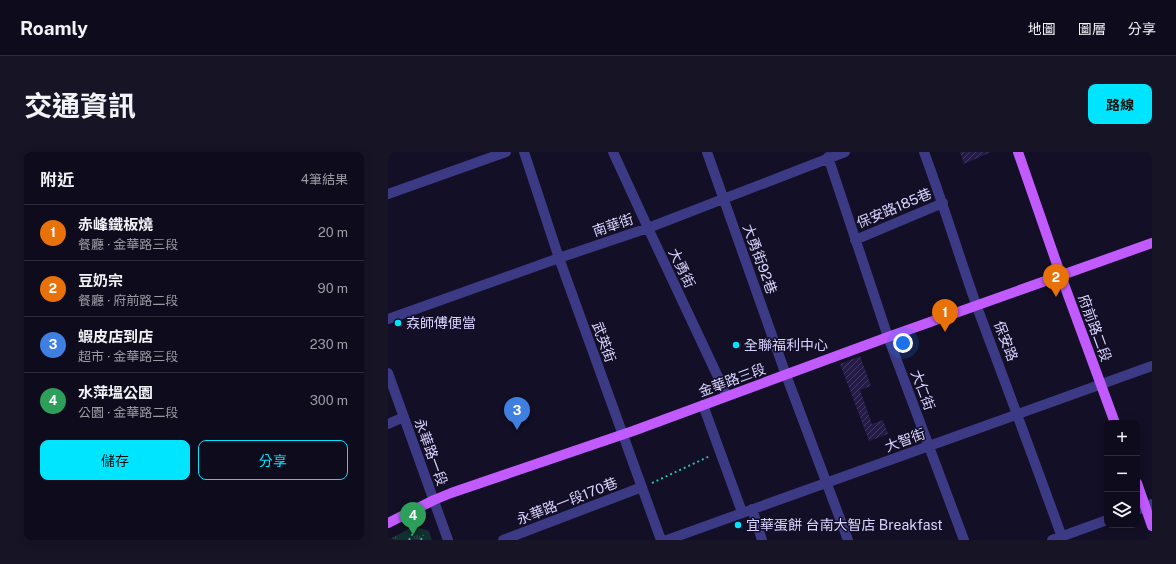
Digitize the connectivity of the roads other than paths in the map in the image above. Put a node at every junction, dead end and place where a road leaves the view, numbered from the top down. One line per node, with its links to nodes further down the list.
1 (506, 152): 9 (street)
2 (524, 152): 15 (street, 武英街)
3 (613, 152): 12 (street, 大勇街)
4 (707, 152): 10 (street, 大勇街92巷)
5 (845, 152): 8 (street, 南華街)
6 (924, 152): 11 (street, 保安路)
7 (1018, 152): 16 (main road, 府前路二段)
8 (828, 157): 10 (street, 南華街); 13 (street, 大仁街)
9 (388, 194)
10 (724, 199): 12 (street, 南華街); 22 (street, 大勇街92巷)
11 (943, 203): 13 (street, 保安路185巷); 17 (street, 保安路)
12 (648, 228): 15 (street, 南華街); 24 (street, 大勇街)
13 (855, 240): 19 (street, 大仁街)
14 (1152, 243): 16 (main road, 金華路三段)
15 (559, 258): 18 (street, 南華街); 30 (street, 武英街)
16 (1061, 276): 17 (main road, 金華路三段); 23 (main road, 府前路二段)
17 (977, 306): 19 (main road, 金華路三段); 26 (street, 保安路)
18 (388, 320)
19 (888, 337): 22 (main road, 金華路三段); 31 (street, 大仁街)
20 (1152, 366): 23 (street, 大智街)
21 (388, 373): 27 (street, 永華路一段)
22 (786, 375): 24 (main road, 金華路三段); 32 (street)
23 (1101, 385): 26 (street, 大智街); 28 (main road, 府前路二段)
24 (727, 396): 25 (main road, 金華路三段)
25 (703, 405): 30 (main road, 金華路三段); 37 (street)
26 (1018, 414): 31 (street, 大智街); 41 (street, 保安路)
27 (404, 417): 29 (street); 35 (street, 永華路一段)
28 (1114, 420)
29 (388, 424)
30 (623, 434): 33 (street, 武英街); 35 (main road, 金華路三段)
31 (929, 446): 32 (street, 大智街); 48 (street, 大仁街)
32 (827, 482): 37 (street, 大智街); 47 (street)
33 (642, 487): 43 (street, 永華路一段170巷); 44 (street, 武英街)
34 (1140, 492): 36 (main road)
35 (434, 500): 39 (main road, 金華路三段); 42 (street, 永華路一段)
36 (1145, 507): 40 (main road)
37 (747, 511): 45 (street, 大智街); 46 (street)
38 (1104, 521): 41 (street)
39 (388, 523)
40 (1152, 526)
41 (1063, 538): 49 (street)
42 (448, 540)
43 (503, 540)
44 (661, 540)
45 (667, 540)
46 (762, 540)
47 (848, 540)
48 (964, 540)
49 (1052, 540)

